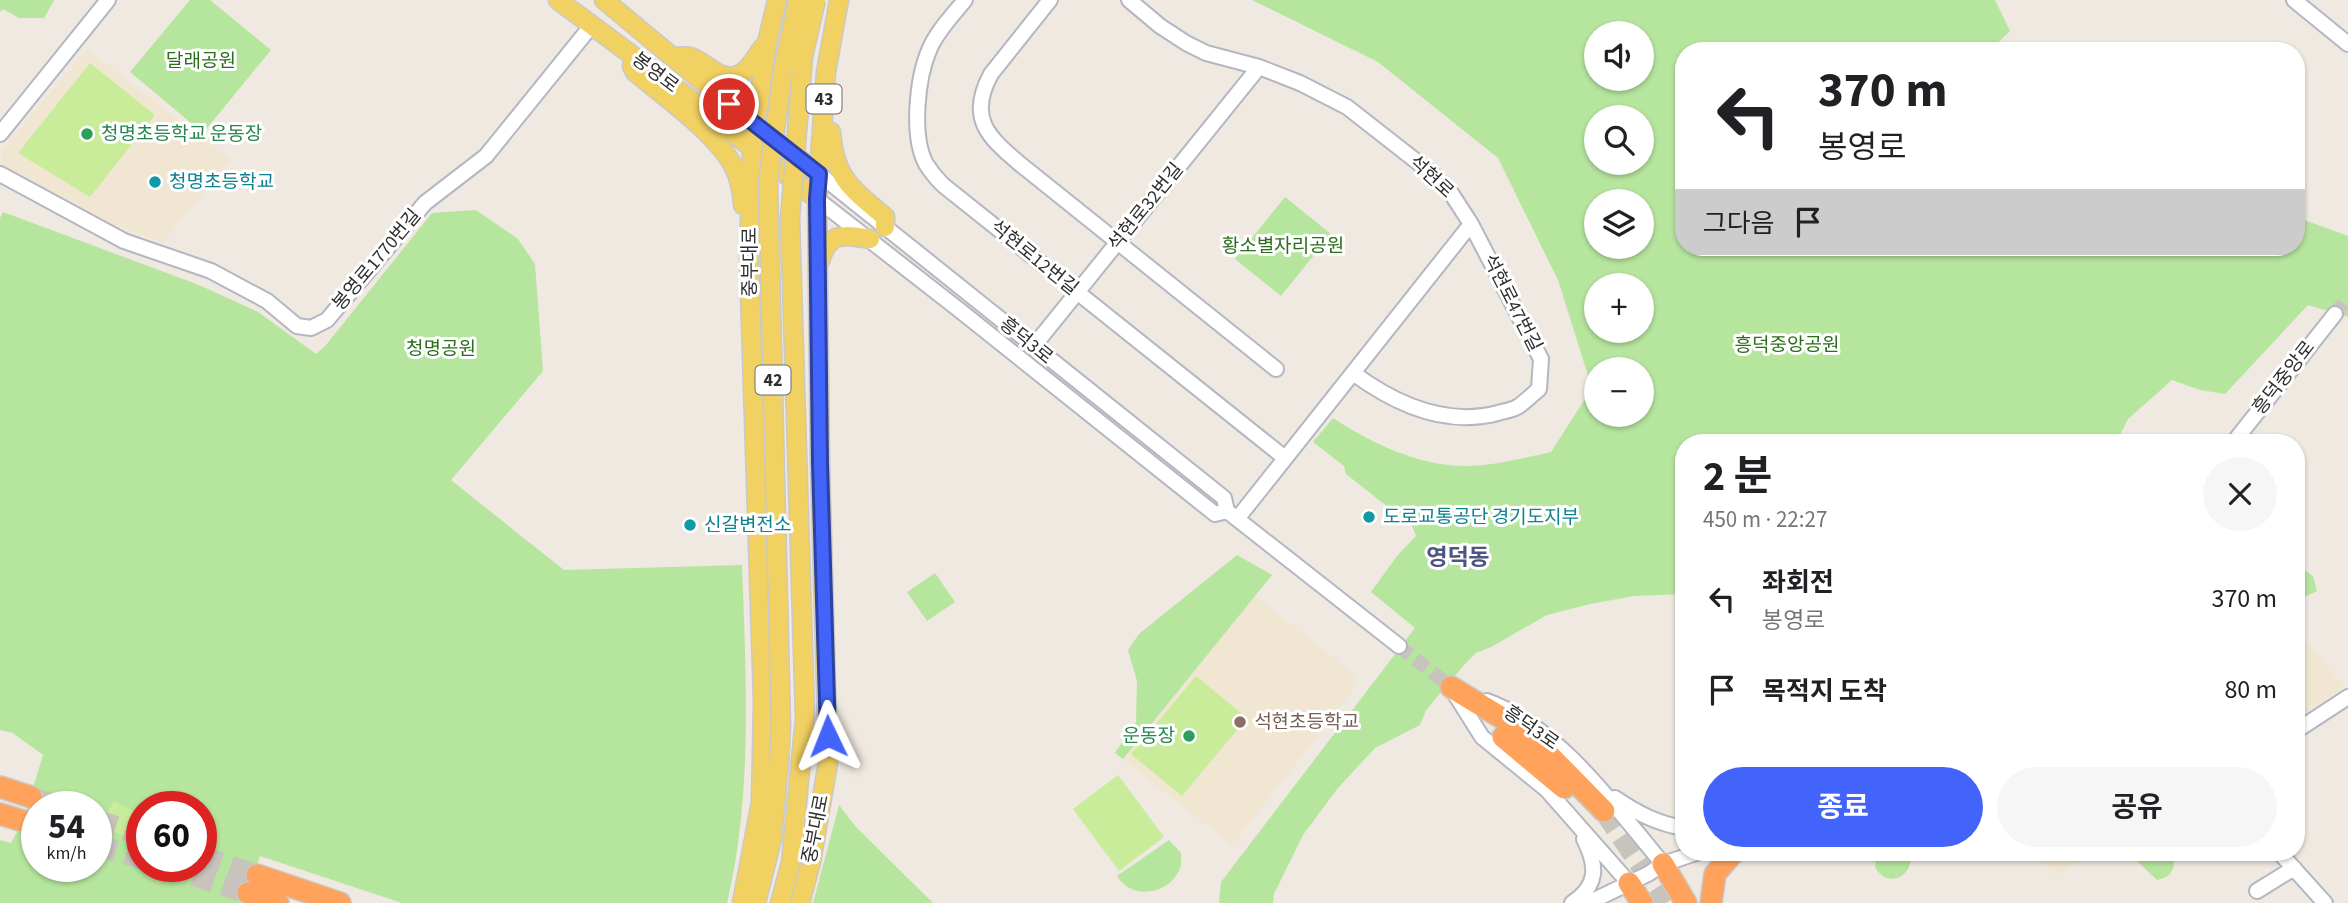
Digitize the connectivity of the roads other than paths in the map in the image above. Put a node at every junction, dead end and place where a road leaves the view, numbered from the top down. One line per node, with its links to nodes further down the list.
1 (108, 0): 22 (street)
2 (558, 0): 12 (main road, 봉영로)
3 (604, 0): 16 (main road, 봉영로)
4 (777, 0): 13 (main road, 중부대로)
5 (798, 0): 62 (main road, 42, bridge)
6 (816, 0): 63 (main road, 중부대로 / 42, bridge)
7 (839, 0): 18 (main road, 중부대로 / 43)
8 (965, 0): 33 (street, 석현로12번길)
9 (1050, 0): 30 (street)
10 (1129, 0): 17 (street, 석현로)
11 (2294, 0): 14 (street)
12 (592, 26): 15 (main road, 봉영로); 24 (street, 봉영로1770번길)
13 (767, 43): 16 (main road); 21 (main road, 중부대로)
14 (2348, 44)
15 (634, 57): 19 (main road, 봉영로); 31 (main road)
16 (672, 57): 20 (main road, 봉영로)
17 (1259, 67): 27 (street, 석현로); 30 (street, 석현로32번길)
18 (826, 76): 25 (main road, 중부대로 / 43); 28 (main road)
19 (664, 79): 20 (main road); 23 (main road, 봉영로)
20 (717, 94): 21 (main road, 봉영로)
21 (755, 124): 23 (main road, 중부대로); 25 (main road, 봉영로)
22 (0, 134)
23 (752, 149): 26 (main road, 봉영로); 31 (main road, 중부대로)
24 (0, 174)
25 (819, 174): 26 (main road, 중부대로 / 43); 28 (street, 흥덕3로)
26 (817, 199): 29 (street, 흥덕3로); 32 (main road, 중부대로)
27 (1471, 224): 37 (street); 37 (street, 석현로47번길)
28 (884, 227): 35 (street, 흥덕3로)
29 (870, 239): 32 (main road); 40 (street, 흥덕3로)
30 (1118, 243): 33 (street, 석현로32번길); 36 (street)
31 (749, 260): 61 (main road, 중부대로)
32 (818, 268): 64 (main road, 중부대로)
33 (1078, 293): 35 (street, 석현로32번길); 39 (street, 석현로12번길)
34 (2335, 314): 38 (street, 흥덕중앙로)
35 (1033, 347): 40 (street, 흥덕3로)
36 (1276, 369)
37 (1353, 373): 39 (street)
38 (2240, 434)
39 (1285, 458): 40 (street)
40 (1232, 515): 41 (street, 흥덕3로)
41 (1399, 646)
42 (1451, 687): 45 (street, 흥덕3로); 49 (highway)
43 (2348, 697): 44 (street)
44 (2305, 725)
45 (1586, 774): 51 (street); 55 (street, 흥덕3로)
46 (0, 787): 47 (highway)
47 (21, 794)
48 (0, 814): 50 (highway)
49 (1592, 817): 57 (street); 65 (street)
50 (21, 820)
51 (1675, 827)
52 (1675, 860): 55 (street)
53 (1726, 861): 69 (highway)
54 (2288, 861): 56 (street)
55 (1663, 864): 57 (street); 68 (highway)
56 (2294, 868): 58 (street); 70 (street)
57 (1629, 883): 66 (street); 67 (highway)
58 (2258, 891)
59 (278, 903): 60 (highway)
60 (340, 903)
61 (743, 903)
62 (756, 903)
63 (780, 903)
64 (800, 903)
65 (1572, 903)
66 (1588, 903)
67 (1642, 903)
68 (1686, 903)
69 (1711, 903)
70 (2325, 903)

